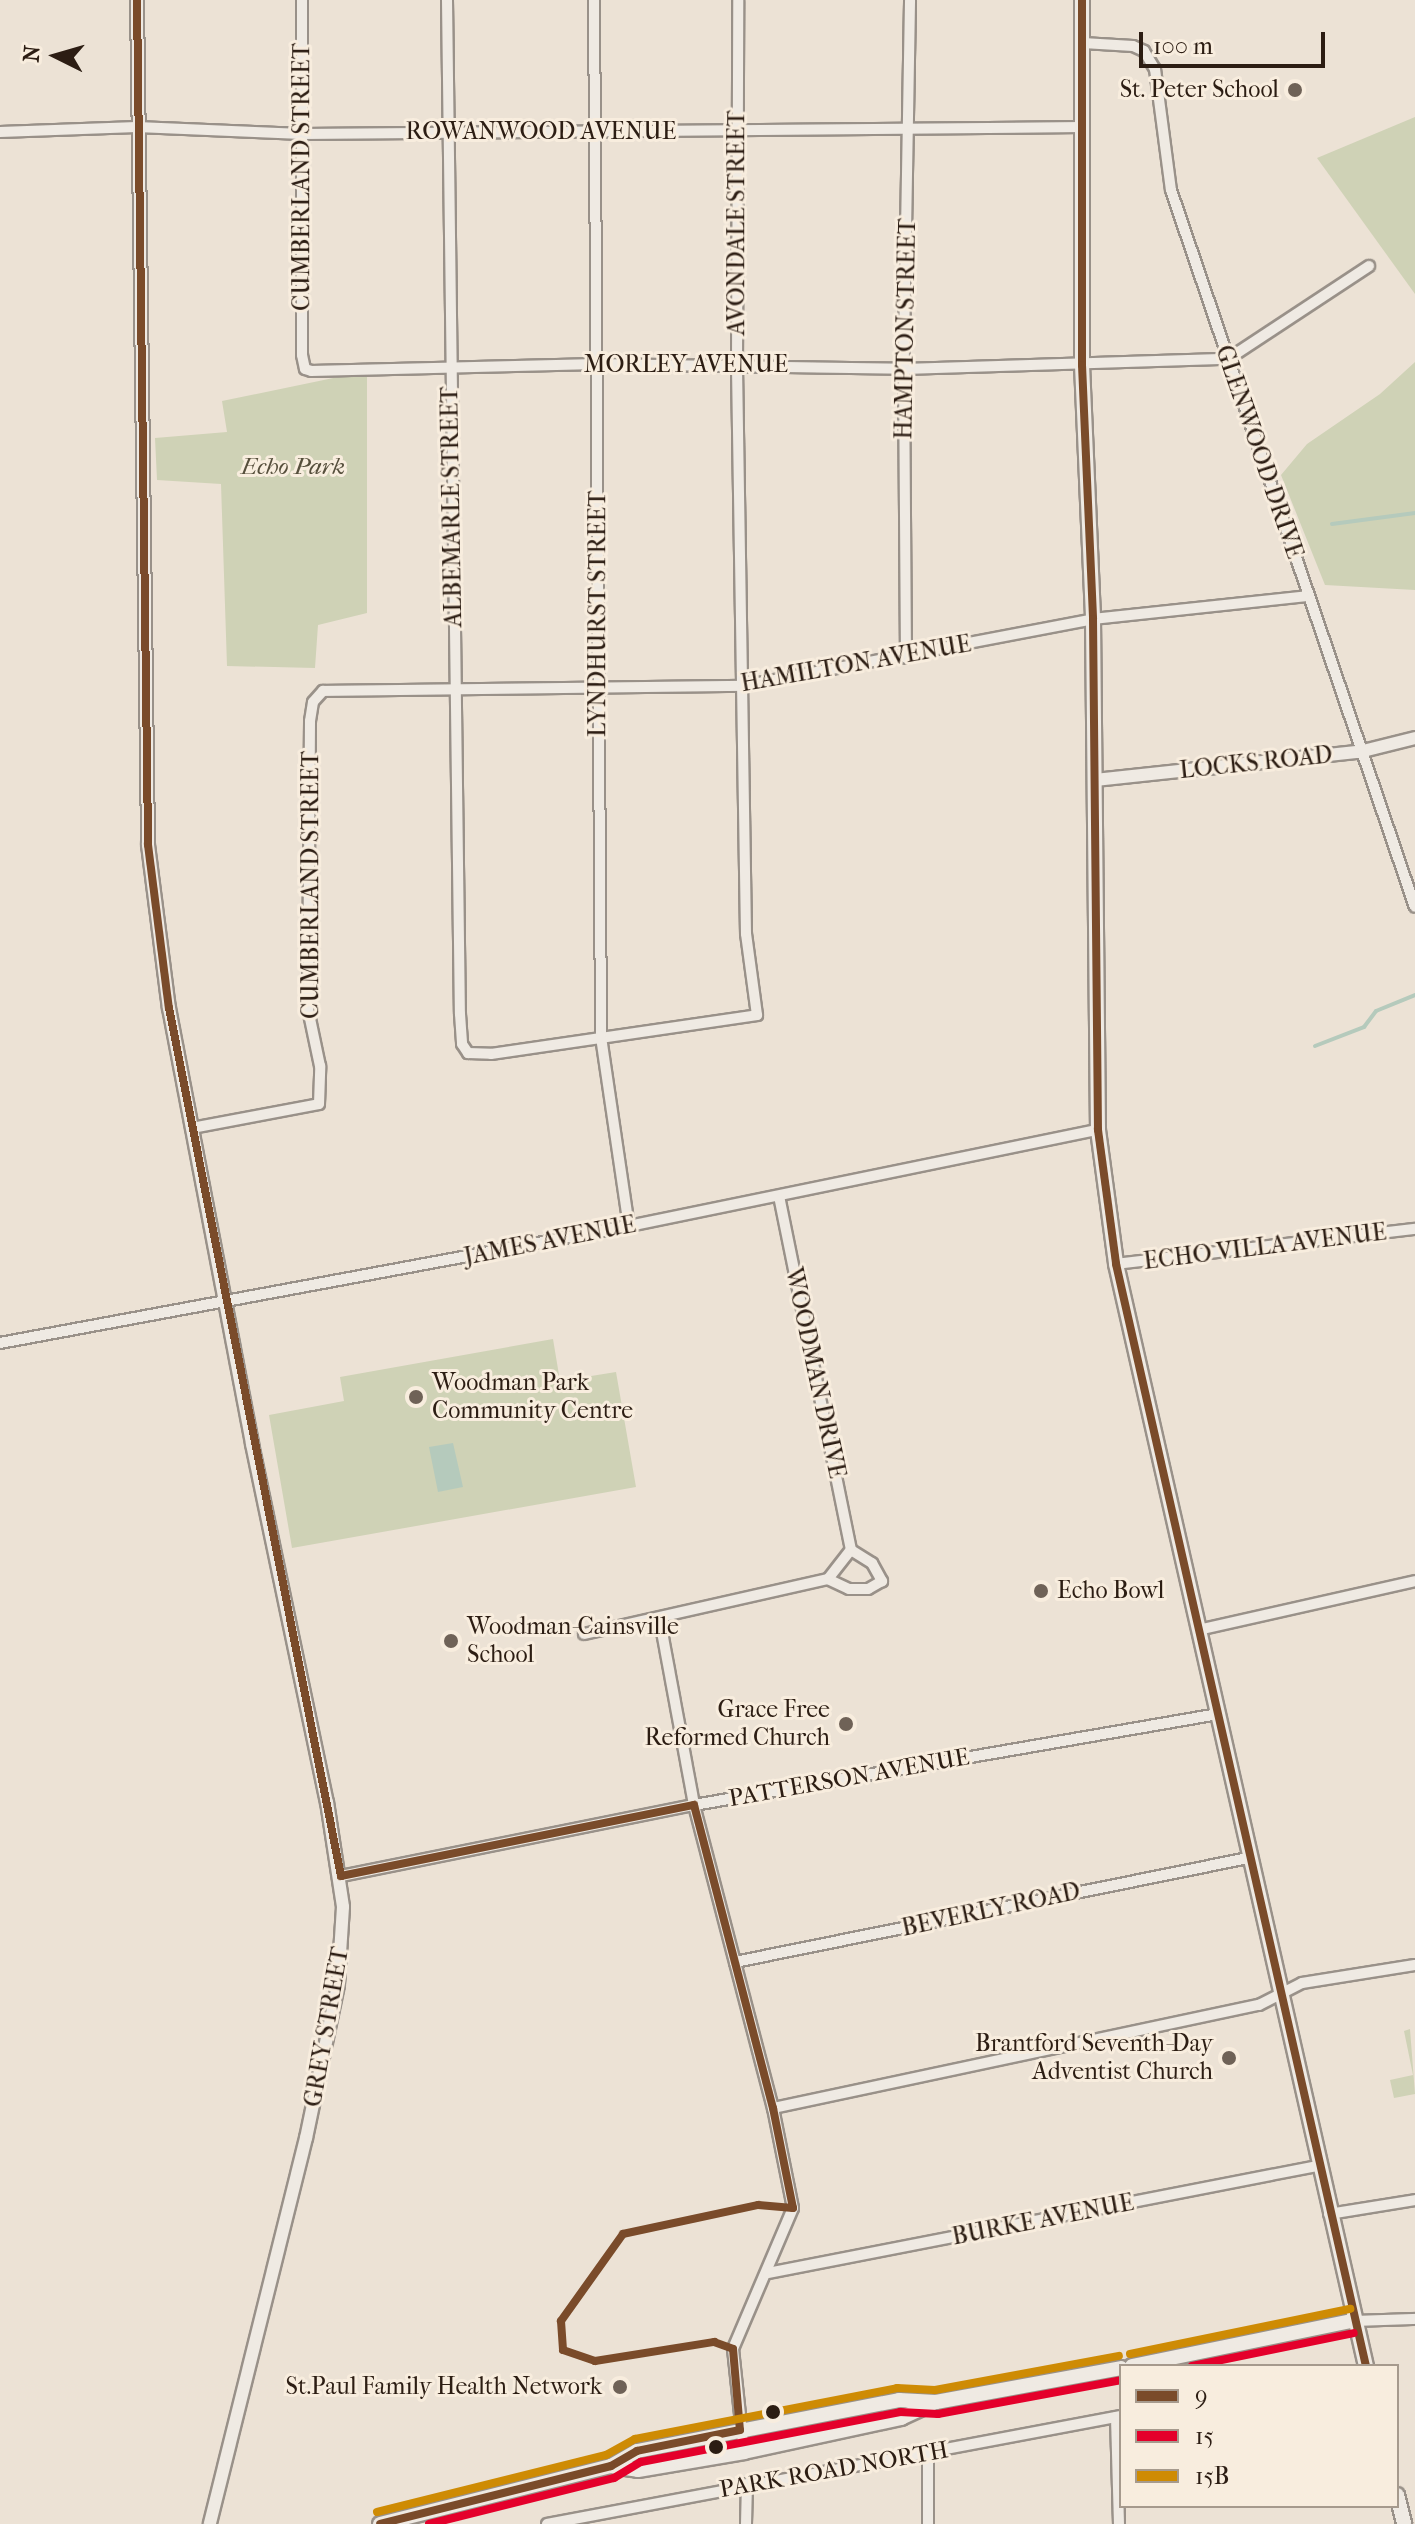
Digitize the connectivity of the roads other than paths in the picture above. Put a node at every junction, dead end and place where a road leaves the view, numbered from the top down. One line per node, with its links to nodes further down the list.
1 (137, 0): 9 (street, GREY STREET)
2 (302, 0): 16 (street, CUMBERLAND STREET)
3 (447, 0): 15 (street, ALBEMARLE STREET)
4 (594, 0): 12 (street, LYNDHURST STREET)
5 (738, 0): 13 (street, AVONDALE STREET)
6 (910, 0): 11 (street, HAMPTON STREET)
7 (1082, 0): 8 (main road)
8 (1083, 43): 10 (main road); 19 (street, GLENWOOD DRIVE)
9 (137, 127): 14 (street, ROWANWOOD AVENUE); 16 (street, ROWANWOOD AVENUE); 37 (street, GREY STREET)
10 (1082, 127): 11 (street, ROWANWOOD AVENUE); 22 (main road)
11 (911, 129): 13 (street, ROWANWOOD AVENUE); 24 (street, HAMPTON STREET)
12 (595, 131): 13 (street, ROWANWOOD AVENUE); 15 (street, ROWANWOOD AVENUE); 20 (street, LYNDHURST STREET)
13 (736, 131): 21 (street, AVONDALE STREET)
14 (0, 132)
15 (450, 132): 16 (street, ROWANWOOD AVENUE); 23 (street, ALBEMARLE STREET)
16 (302, 134): 18 (street, CUMBERLAND STREET)
17 (1369, 266): 19 (street)
18 (302, 355): 23 (street, MORLEY AVENUE)
19 (1228, 359): 22 (street, MORLEY AVENUE); 25 (street, GLENWOOD DRIVE)
20 (597, 364): 21 (street, MORLEY AVENUE); 23 (street, MORLEY AVENUE); 29 (street, LYNDHURST STREET)
21 (737, 365): 24 (street, MORLEY AVENUE); 28 (street, AVONDALE STREET)
22 (1082, 365): 24 (street, MORLEY AVENUE); 26 (main road)
23 (450, 366): 31 (street, ALBEMARLE STREET)
24 (904, 369): 27 (street, HAMPTON STREET)
25 (1307, 596): 26 (street, HAMILTON AVENUE); 33 (street, GLENWOOD DRIVE)
26 (1093, 619): 27 (street, HAMILTON AVENUE); 34 (main road)
27 (906, 658): 28 (street, HAMILTON AVENUE)
28 (743, 686): 29 (street, HAMILTON AVENUE); 36 (street, AVONDALE STREET)
29 (599, 687): 31 (street, HAMILTON AVENUE); 36 (street, LYNDHURST STREET)
30 (329, 689): 31 (street, HAMILTON AVENUE); 37 (street, CUMBERLAND STREET)
31 (454, 690): 36 (street, ALBEMARLE STREET)
32 (1415, 738): 33 (street, LOCKS ROAD)
33 (1359, 752): 34 (street, LOCKS ROAD); 35 (street, GLENWOOD DRIVE)
34 (1095, 780): 38 (main road)
35 (1415, 907)
36 (601, 1037): 40 (street, LYNDHURST STREET)
37 (192, 1128): 43 (street, GREY STREET)
38 (1098, 1130): 39 (street, JAMES AVENUE); 42 (main road)
39 (779, 1196): 40 (street, JAMES AVENUE); 45 (street, WOODMAN DRIVE)
40 (629, 1226): 43 (street, JAMES AVENUE)
41 (1415, 1229): 42 (street, ECHO VILLA AVENUE)
42 (1116, 1264): 49 (main road)
43 (225, 1301): 44 (street, JAMES AVENUE); 54 (street, GREY STREET)
44 (0, 1343)
45 (851, 1550): 46 (street); 46 (street)
46 (828, 1579): 48 (street)
47 (1415, 1581): 49 (street)
48 (660, 1621): 50 (street); 52 (street)
49 (1198, 1630): 51 (main road)
50 (584, 1634)
51 (1218, 1714): 52 (street, PATTERSON AVENUE); 53 (main road)
52 (694, 1805): 54 (street, PATTERSON AVENUE); 55 (street)
53 (1248, 1858): 55 (street, BEVERLY ROAD); 57 (main road)
54 (341, 1876): 77 (street, GREY STREET)
55 (735, 1962): 58 (street)
56 (1415, 1965): 57 (street)
57 (1282, 1997): 58 (street); 59 (main road)
58 (773, 2108): 62 (street)
59 (1317, 2166): 61 (main road); 62 (street, BURKE AVENUE)
60 (1415, 2200): 61 (street)
61 (1329, 2214): 64 (main road)
62 (768, 2273): 70 (street)
63 (1415, 2319): 64 (street)
64 (1352, 2321): 65 (main road); 66 (main road)
65 (1142, 2364)
66 (1365, 2364)
67 (1119, 2368): 68 (main road)
68 (936, 2402): 70 (main road); 71 (main road)
69 (1119, 2417): 72 (street, PARK ROAD NORTH); 82 (street)
70 (740, 2430): 71 (street); 73 (main road)
71 (744, 2452): 73 (main road)
72 (928, 2454): 74 (street, PARK ROAD NORTH); 81 (street)
73 (611, 2466): 78 (main road)
74 (747, 2484): 76 (street, PARK ROAD NORTH); 80 (street)
75 (1399, 2503): 83 (main road)
76 (560, 2523): 79 (street, PARK ROAD NORTH)
77 (210, 2524)
78 (380, 2524)
79 (547, 2524)
80 (746, 2524)
81 (928, 2524)
82 (1119, 2524)
83 (1404, 2524)

